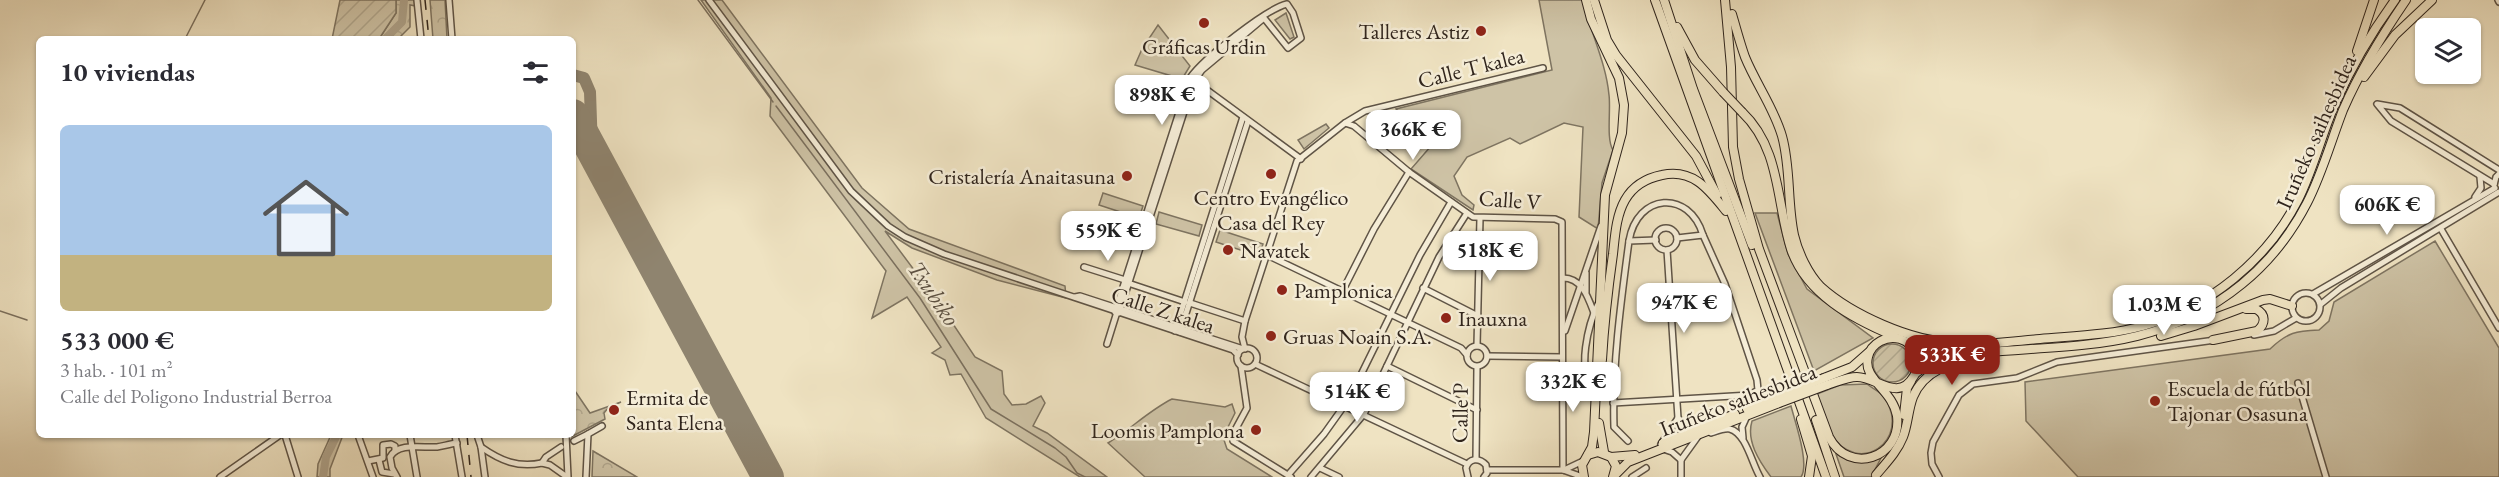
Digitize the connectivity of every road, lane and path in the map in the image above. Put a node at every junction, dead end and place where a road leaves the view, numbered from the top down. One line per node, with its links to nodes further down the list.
1 (417, 0): 13 (street)
2 (449, 0): 14 (street)
3 (709, 0): 58 (street, Calle Z kalea)
4 (1588, 0): 32 (highway)
5 (1594, 0): 28 (highway)
6 (1661, 0): 30 (highway, bridge); 43 (highway)
7 (1726, 0): 30 (highway); 38 (highway)
8 (2373, 0): 16 (highway)
9 (2395, 0): 16 (highway, Iruñeko saihesbidea)
10 (2406, 0): 20 (highway, Iruñeko saihesbidea)
11 (2432, 0): 20 (highway)
12 (1264, 18): 12 (street); 17 (street)
13 (421, 36)
14 (452, 36)
15 (1543, 68): 19 (street, Calle T kalea)
16 (2349, 74): 71 (highway, Iruñeko saihesbidea)
17 (1192, 80): 18 (street); 45 (street)
18 (1245, 119): 21 (street); 55 (street)
19 (1345, 123): 21 (street, Calle T kalea); 22 (street, Calle V)
20 (2325, 158): 74 (highway, Iruñeko saihesbidea)
21 (1301, 159): 40 (street, Calle T kalea)
22 (1408, 172): 27 (street, Calle V); 48 (street)
23 (2499, 172): 24 (street); 25 (street)
24 (2480, 177): 25 (street); 26 (street)
25 (2497, 189): 26 (street); 33 (street)
26 (2474, 200): 50 (street)
27 (1451, 202): 29 (street, Calle V); 59 (street)
28 (1726, 211): 43 (highway); 120 (highway)
29 (1467, 213): 31 (street, Calle V); 47 (street)
30 (1788, 214): 70 (highway); 71 (highway)
31 (1480, 218): 44 (street, Calle V); 62 (street)
32 (1603, 219): 42 (street); 54 (highway)
33 (2440, 229): 56 (street); 66 (street)
34 (1703, 235): 35 (street); 37 (street); 93 (street)
35 (1677, 238): 36 (street); 39 (street)
36 (1656, 240): 37 (street); 39 (street)
37 (1629, 241): 95 (street)
38 (1759, 249): 43 (highway); 90 (highway)
39 (1667, 250): 93 (street)
40 (1267, 255): 48 (street); 64 (street, Calle T kalea)
41 (1084, 267): 45 (street)
42 (1586, 269): 46 (street); 49 (street)
43 (1759, 275): 89 (highway); 157 (highway)
44 (1563, 278): 46 (street); 51 (street)
45 (1127, 282): 55 (street); 58 (street)
46 (1580, 285): 49 (street); 52 (street)
47 (1423, 288): 62 (street); 65 (street)
48 (1343, 290): 59 (street)
49 (1586, 292): 53 (street)
50 (2313, 294): 56 (street); 57 (street)
51 (1563, 299): 52 (street); 68 (street)
52 (1575, 300): 53 (street); 68 (street)
53 (1588, 301): 60 (street)
54 (1599, 301): 60 (street); 91 (highway)
55 (1187, 302): 64 (street); 67 (street)
56 (2321, 304): 63 (street)
57 (2292, 306): 61 (highway); 63 (street)
58 (1118, 310): 67 (street, Calle Z kalea); 72 (street)
59 (1391, 313): 65 (street); 96 (street)
60 (1594, 313): 91 (street)
61 (2229, 314): 69 (highway); 74 (highway)
62 (1478, 316): 73 (street)
63 (2296, 318): 69 (street)
64 (1245, 321): 76 (street, Calle T kalea)
65 (1408, 322): 79 (street); 84 (street)
66 (2498, 326)
67 (1178, 329): 76 (street, Calle Z kalea); 78 (street, Calle Z kalea)
68 (1562, 338): 81 (street)
69 (2213, 340): 158 (street)
70 (1904, 341): 71 (highway, Iruñeko saihesbidea); 77 (highway); 86 (highway)
71 (2019, 341)
72 (1107, 344)
73 (1477, 346): 79 (street); 80 (street)
74 (2069, 346): 75 (highway, Iruñeko saihesbidea)
75 (2045, 348): 86 (highway, Iruñeko saihesbidea); 136 (highway)
76 (1244, 349): 78 (street); 82 (street)
77 (1871, 349): 87 (highway, Iruñeko saihesbidea); 90 (highway)
78 (1238, 355): 83 (street)
79 (1467, 355): 85 (street)
80 (1487, 357): 81 (street); 85 (street)
81 (1562, 357): 92 (street)
82 (1255, 364): 83 (street); 96 (street)
83 (1241, 366): 135 (street)
84 (1387, 366): 97 (street); 98 (street)
85 (1477, 367): 97 (street, Calle P)
86 (1913, 377): 90 (highway); 136 (highway)
87 (1825, 382): 90 (highway, Iruñeko saihesbidea); 94 (highway, Iruñeko saihesbidea, bridge)
88 (2298, 383): 159 (street)
89 (1794, 384): 155 (highway); 156 (highway)
90 (1880, 385)
91 (1595, 386): 92 (street); 121 (highway)
92 (1562, 398): 132 (street)
93 (1677, 399): 95 (street); 100 (street)
94 (1778, 400): 99 (highway, Iruñeko saihesbidea); 102 (highway, Iruñeko saihesbidea)
95 (1613, 403): 112 (street)
96 (1345, 405): 98 (street); 135 (street)
97 (1477, 410): 122 (street, Calle P)
98 (1364, 414): 127 (street); 128 (street)
99 (1748, 414): 102 (highway, Iruñeko saihesbidea); 114 (street)
100 (1678, 418): 102 (street); 116 (street)
101 (602, 426): 103 (street)
102 (1699, 432): 114 (street); 116 (highway, Iruñeko saihesbidea); 124 (street)
103 (588, 434): 111 (street); 144 (street)
104 (276, 438): 137 (street)
105 (286, 438): 138 (street)
106 (359, 438): 125 (street)
107 (410, 438): 115 (street)
108 (456, 438): 113 (street)
109 (478, 438): 117 (street)
110 (566, 438): 143 (street)
111 (573, 441)
112 (1628, 441)
113 (457, 443): 115 (street); 141 (street)
114 (1744, 443): 154 (street)
115 (411, 446): 119 (street); 140 (street)
116 (1662, 446): 120 (highway, Iruñeko saihesbidea); 124 (street); 151 (highway, Iruñeko saihesbidea)
117 (481, 447): 126 (street); 142 (street)
118 (561, 447): 126 (street)
119 (395, 451): 123 (street); 134 (street)
120 (1607, 455): 121 (highway, Iruñeko saihesbidea); 151 (highway)
121 (1586, 457): 132 (street); 150 (highway)
122 (1476, 459): 127 (street); 130 (street)
123 (379, 460): 125 (street); 134 (street)
124 (1681, 460): 153 (street)
125 (368, 461): 133 (street)
126 (542, 463): 143 (street)
127 (1467, 464): 147 (street)
128 (1320, 468): 145 (street); 146 (street)
129 (1646, 468): 152 (street)
130 (1487, 470): 131 (street); 148 (street)
131 (1533, 470): 132 (street); 149 (street)
132 (1563, 470): 150 (street)
133 (372, 475): 139 (street)
134 (396, 475)
135 (1290, 476)
136 (1876, 476)
137 (220, 477)
138 (298, 477)
139 (365, 477)
140 (417, 477)
141 (462, 477)
142 (485, 477)
143 (568, 477)
144 (586, 477)
145 (1311, 477)
146 (1339, 477)
147 (1468, 477)
148 (1484, 477)
149 (1533, 477)
150 (1583, 477)
151 (1614, 477)
152 (1632, 477)
153 (1682, 477)
154 (1760, 477)
155 (1809, 477)
156 (1826, 477)
157 (1834, 477)
158 (1939, 477)
159 (2326, 477)

